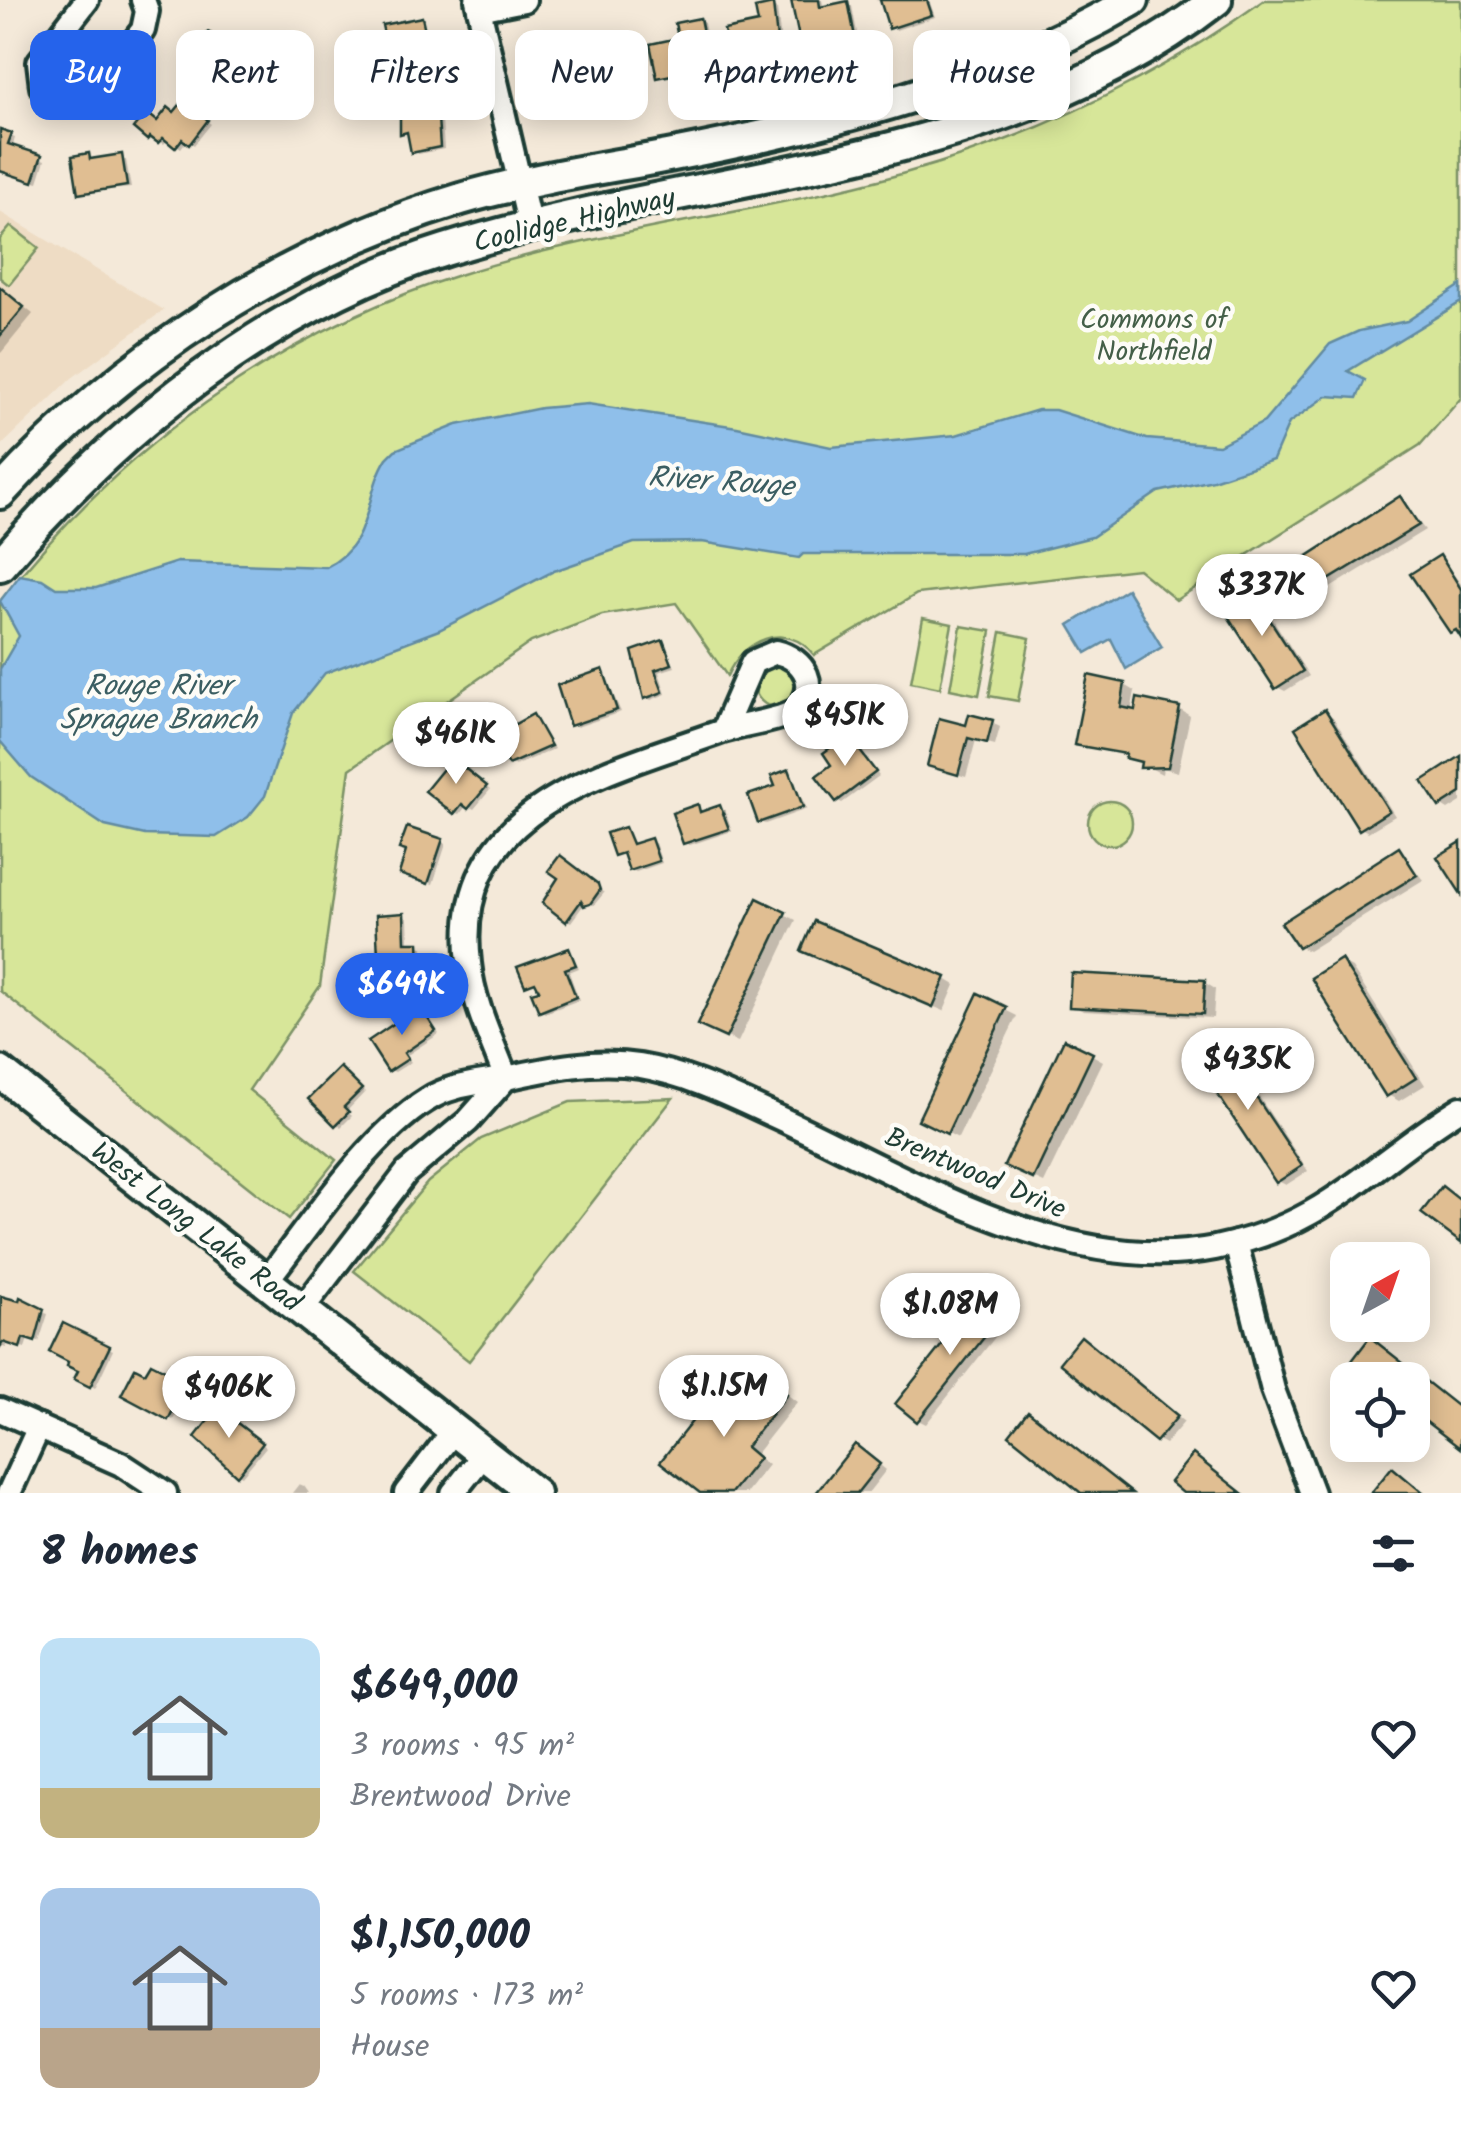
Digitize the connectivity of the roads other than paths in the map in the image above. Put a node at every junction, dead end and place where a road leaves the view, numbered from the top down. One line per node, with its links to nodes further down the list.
1 (86, 0): 2 (street)
2 (143, 0)
3 (524, 0): 6 (street)
4 (1133, 0): 7 (main road, Coolidge Highway)
5 (1216, 0): 8 (main road, Coolidge Highway)
6 (478, 4): 7 (street)
7 (517, 184): 8 (street); 9 (main road, Coolidge Highway)
8 (530, 227): 10 (main road, Coolidge Highway)
9 (0, 493)
10 (0, 565)
11 (723, 731): 13 (street)
12 (0, 1072): 16 (main road, West Long Lake Road)
13 (506, 1078): 15 (street, Brentwood Drive); 16 (street, Brentwood Drive); 17 (street)
14 (1461, 1108): 15 (street, Brentwood Drive)
15 (1236, 1242): 27 (street)
16 (267, 1280): 17 (main road, West Long Lake Road)
17 (304, 1308): 20 (main road, West Long Lake Road)
18 (0, 1410): 19 (street)
19 (39, 1427): 22 (street); 23 (street)
20 (455, 1429): 21 (main road, West Long Lake Road); 24 (street)
21 (485, 1453): 25 (street); 26 (main road, West Long Lake Road)
22 (9, 1493)
23 (165, 1493)
24 (406, 1493)
25 (453, 1493)
26 (534, 1493)
27 (1312, 1493)

